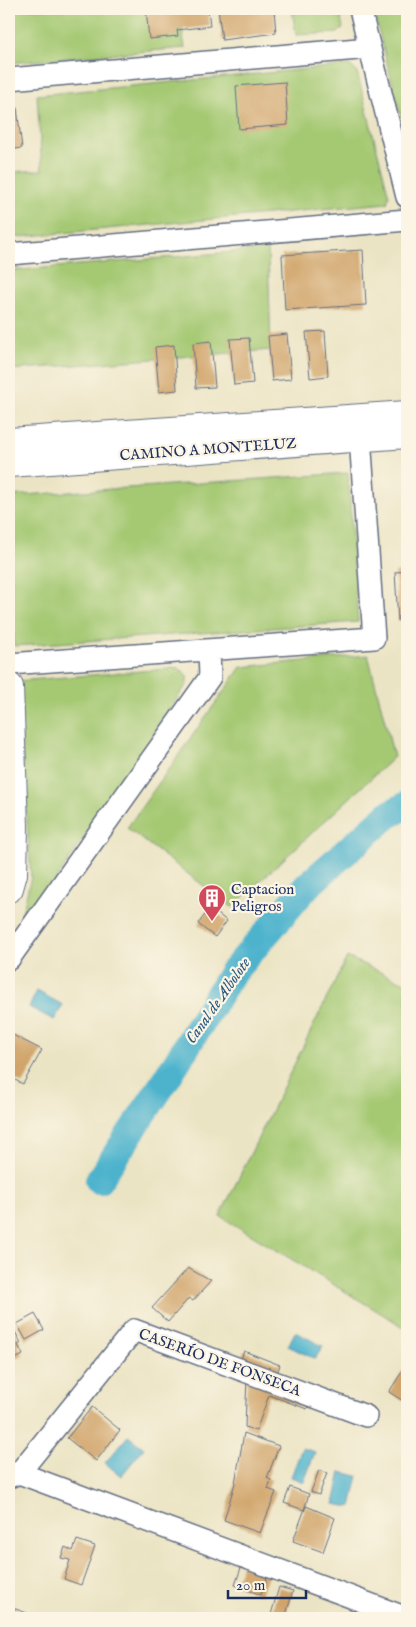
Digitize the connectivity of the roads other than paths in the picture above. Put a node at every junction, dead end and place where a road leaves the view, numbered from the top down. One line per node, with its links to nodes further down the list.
1 (360, 9): 2 (street)
2 (370, 48): 3 (street); 4 (street)
3 (9, 79)
4 (407, 197)
5 (407, 220): 6 (street)
6 (9, 254)
7 (407, 414): 8 (street, CAMINO A MONTELUZ)
8 (359, 428): 9 (street, CAMINO A MONTELUZ); 10 (street, CAMINO A MONTELUZ); 11 (street, CAMINO A MONTELUZ); 12 (street)
9 (407, 434)
10 (9, 442)
11 (9, 463)
12 (209, 650): 13 (street); 16 (street)
13 (9, 664)
14 (9, 688): 15 (street)
15 (9, 888)
16 (9, 959)
17 (366, 1416): 18 (street, CASERÍO DE FONSECA)
18 (14, 1475): 19 (street, CASERÍO DE FONSECA)
19 (407, 1618)

